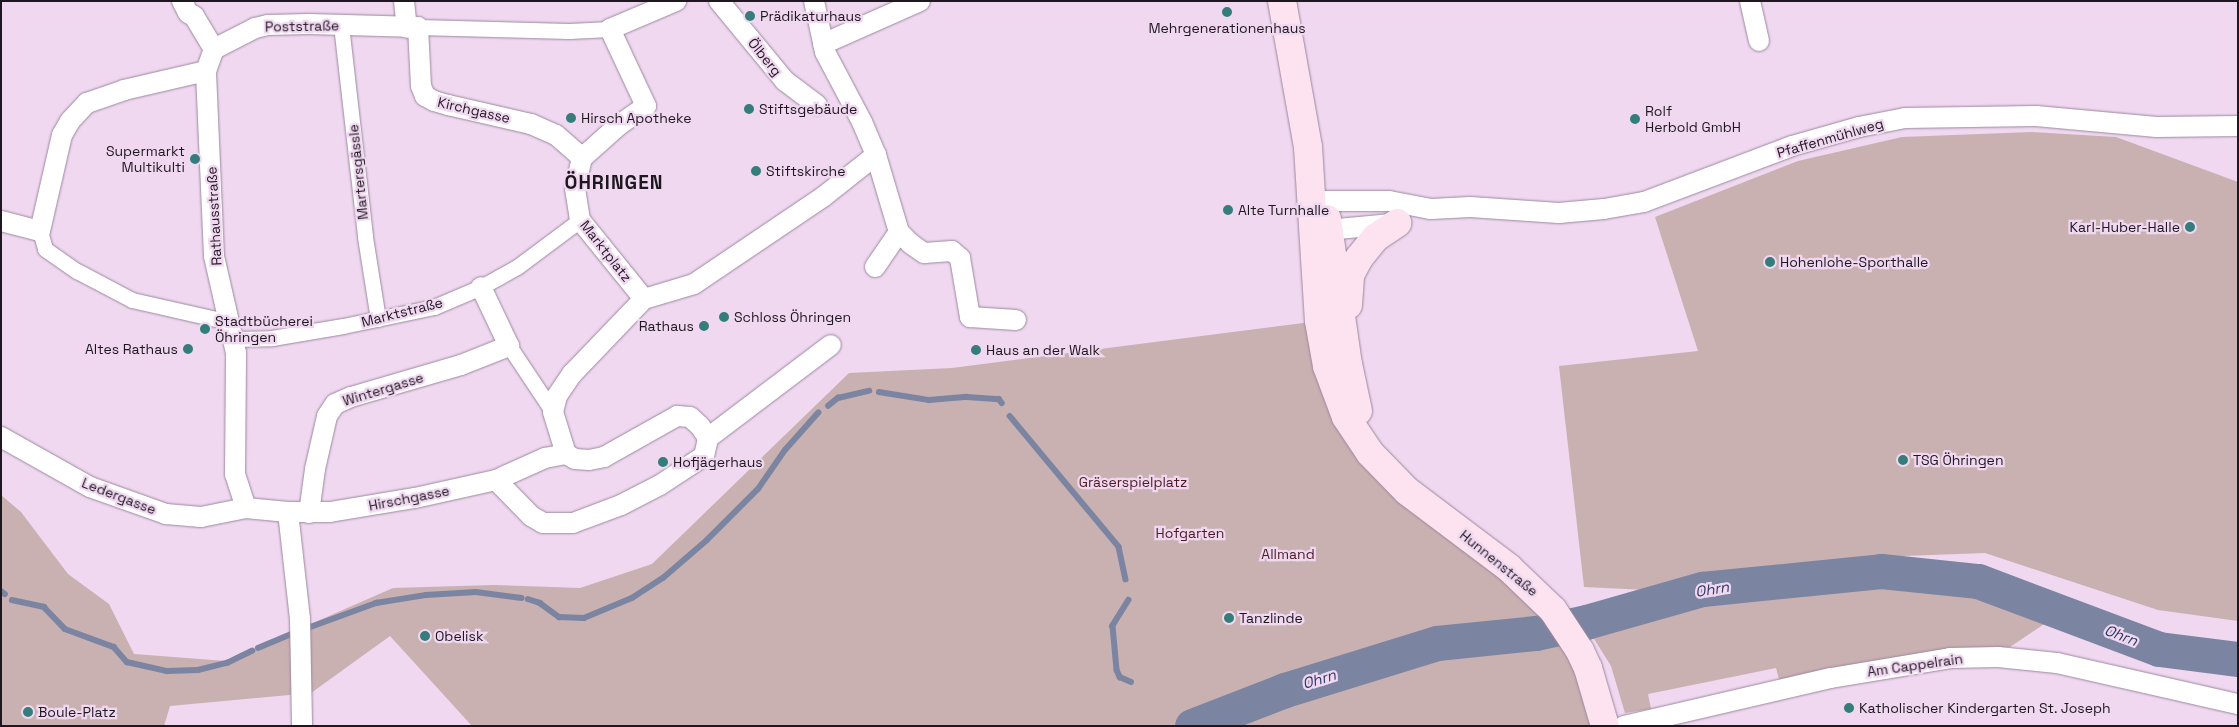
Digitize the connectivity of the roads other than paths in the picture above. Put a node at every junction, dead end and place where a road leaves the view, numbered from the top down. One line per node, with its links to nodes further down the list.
1 (182, 1): 14 (street)
2 (404, 1): 10 (street, Kirchgasse)
3 (676, 1): 11 (street, Poststraße)
4 (719, 1): 16 (street, Ölberg)
5 (814, 1): 13 (street)
6 (920, 1): 13 (street)
7 (1282, 1): 20 (main road, Hunnenstraße)
8 (1750, 1): 12 (street)
9 (342, 25): 10 (street, Poststraße); 14 (street, Poststraße); 31 (street, Martersgässle)
10 (413, 27): 11 (street, Poststraße); 19 (street, Kirchgasse)
11 (610, 29): 19 (street)
12 (1759, 41)
13 (823, 44): 18 (street)
14 (214, 49): 15 (street)
15 (206, 71): 26 (street); 33 (street, Rathausstraße)
16 (818, 105)
17 (2238, 126): 21 (street, Pfaffenmühlweg)
18 (876, 155): 27 (street); 30 (street)
19 (582, 158): 22 (street, Marktplatz)
20 (1318, 201): 21 (street, Pfaffenmühlweg); 25 (main road, Hunnenstraße)
21 (1431, 209): 24 (street, Pfaffenmühlweg)
22 (580, 220): 29 (street, Marktstraße); 30 (street, Marktplatz)
23 (1, 222): 26 (street)
24 (1397, 223): 25 (street, Pfaffenmühlweg); 36 (main road)
25 (1321, 230): 36 (main road, Hunnenstraße); 40 (main road, Hunnenstraße)
26 (40, 231): 33 (street, Marktstraße)
27 (899, 232): 28 (street); 32 (street)
28 (875, 267)
29 (481, 287): 31 (street, Marktstraße); 35 (street)
30 (644, 299): 37 (street)
31 (378, 319): 33 (street, Marktstraße)
32 (1016, 320)
33 (231, 331): 43 (street, Rathausstraße)
34 (831, 345): 39 (street)
35 (509, 346): 37 (street); 45 (street, Wintergasse)
36 (1347, 347): 40 (main road, Hunnenstraße)
37 (553, 412): 41 (street)
38 (1, 437): 43 (street, Ledergasse)
39 (708, 438): 41 (street, Hirschgasse); 42 (street)
40 (1370, 453): 48 (main road, Hunnenstraße)
41 (566, 454): 42 (street, Hirschgasse)
42 (496, 480): 45 (street, Hirschgasse)
43 (246, 508): 44 (street, Hirschgasse)
44 (288, 512): 45 (street, Hirschgasse); 47 (street)
45 (309, 513)
46 (2238, 704): 49 (street, Am Cappelrain)
47 (302, 726)
48 (1605, 726)
49 (1624, 726)

